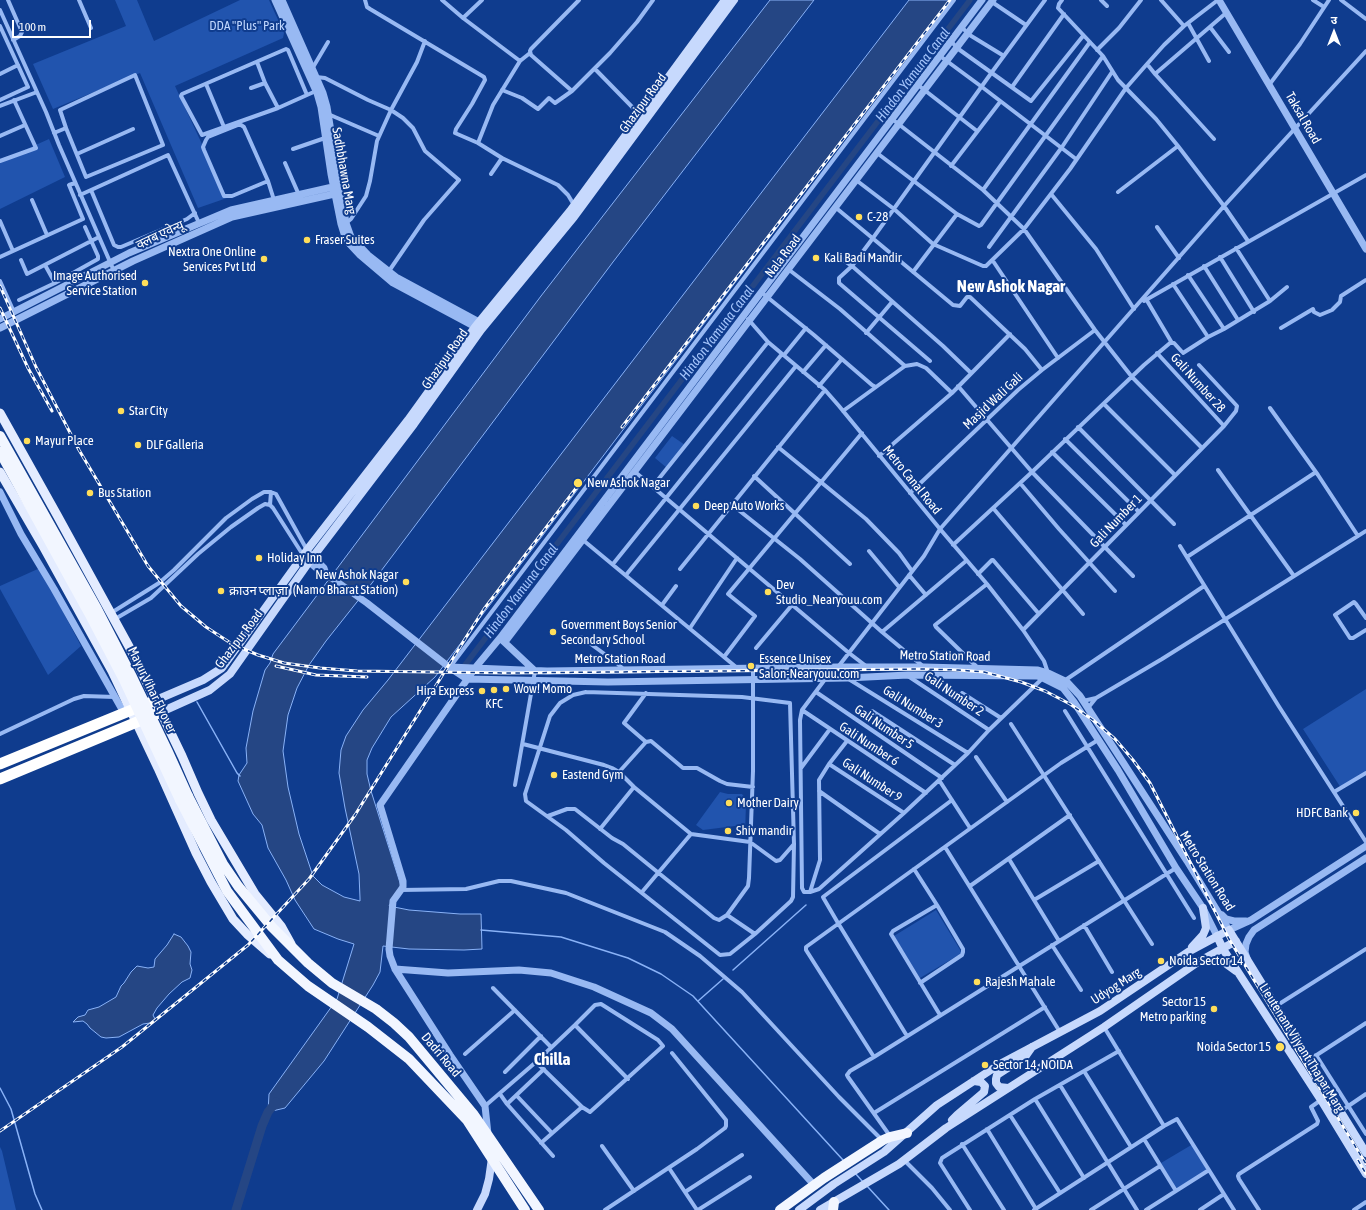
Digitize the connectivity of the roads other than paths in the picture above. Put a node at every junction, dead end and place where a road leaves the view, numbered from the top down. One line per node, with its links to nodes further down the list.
1 (8, 0): 41 (street)
2 (79, 0): 36 (street)
3 (275, 0): 79 (street, Sadhbhawna Marg)
4 (282, 0): 61 (street, Sadhbhawna Marg)
5 (365, 0): 42 (street)
6 (442, 0): 29 (street)
7 (482, 0): 29 (street)
8 (579, 0): 50 (street)
9 (653, 0): 60 (street)
10 (725, 0): 90 (main road, Ghazipur Road)
11 (734, 0): 198 (main road, Ghazipur Road)
12 (954, 0): 321 (street)
13 (982, 0): 34 (street, Nala Road)
14 (1045, 0): 31 (street)
15 (1062, 0): 28 (street)
16 (1101, 0): 24 (street)
17 (1141, 0): 47 (street)
18 (1160, 0): 32 (street)
19 (1218, 0): 27 (street, Taksal Road); 32 (street)
20 (1313, 0): 25 (street)
21 (1329, 0): 25 (street)
22 (1341, 0): 30 (street)
23 (993, 1): 31 (street); 38 (street, Nala Road)
24 (1107, 6)
25 (1324, 7): 72 (street)
26 (0, 10): 41 (street)
27 (1226, 13): 35 (street); 72 (street, Taksal Road)
28 (1064, 14): 39 (street); 74 (street)
29 (463, 18): 54 (street)
30 (1366, 19)
31 (1026, 25): 52 (street)
32 (1186, 25): 40 (street); 58 (street)
33 (0, 26): 37 (street)
34 (962, 27): 38 (street); 43 (street, Nala Road)
35 (1210, 27): 40 (street); 49 (street)
36 (91, 28)
37 (1, 31): 59 (street)
38 (968, 34): 46 (street, Nala Road); 52 (street)
39 (1083, 36): 45 (street); 74 (street)
40 (1197, 38): 55 (street); 65 (street)
41 (13, 40): 67 (street)
42 (426, 41): 88 (street); 107 (street)
43 (951, 41): 46 (street); 51 (street, Nala Road)
44 (328, 42): 61 (street)
45 (1090, 42): 47 (street); 93 (street)
46 (957, 48): 57 (street, Nala Road); 62 (street)
47 (1097, 50): 53 (street)
48 (1366, 51): 99 (street)
49 (1229, 52)
50 (530, 53): 54 (street); 80 (street)
51 (940, 56): 57 (street); 71 (street, Nala Road)
52 (1004, 56): 62 (street)
53 (1103, 56): 63 (street); 102 (street)
54 (520, 61): 77 (street)
55 (1209, 61)
56 (257, 62): 69 (street); 70 (street); 82 (street)
57 (947, 62): 73 (street); 78 (street, Nala Road)
58 (1147, 64): 65 (street); 76 (street)
59 (18, 65): 64 (street); 68 (street)
60 (595, 68): 80 (street); 90 (street)
61 (312, 69): 66 (street, Sadhbhawna Marg)
62 (992, 72): 73 (street); 74 (street)
63 (1112, 72): 76 (street); 109 (street)
64 (0, 74)
65 (1155, 74): 106 (street)
66 (316, 77): 88 (street); 89 (street, Sadhbhawna Marg)
67 (32, 80): 68 (street); 81 (street)
68 (26, 83): 83 (street)
69 (265, 83): 75 (street); 87 (street)
70 (206, 84): 96 (street); 96 (street)
71 (918, 85): 78 (street); 92 (street, Nala Road)
72 (1269, 85): 99 (street, Taksal Road)
73 (982, 86): 85 (street); 91 (street)
74 (1012, 87)
75 (251, 88)
76 (1126, 88): 108 (street); 115 (street)
77 (502, 90): 80 (street); 107 (street)
78 (925, 90): 91 (street); 94 (street, Nala Road)
79 (316, 91): 82 (street); 105 (street, Sadhbhawna Marg)
80 (572, 91)
81 (37, 92): 84 (street); 101 (street)
82 (307, 95): 87 (street)
83 (0, 100)
84 (14, 100): 86 (street); 95 (street)
85 (1000, 102): 93 (street); 100 (street)
86 (0, 106)
87 (278, 108): 96 (street)
88 (391, 110): 104 (street); 173 (street)
89 (328, 114): 104 (street); 125 (street, Sadhbhawna Marg)
90 (640, 115): 136 (main road, Ghazipur Road)
91 (959, 117): 100 (street); 112 (street)
92 (892, 119): 94 (street); 146 (street, Nala Road)
93 (1031, 123): 102 (street); 127 (street)
94 (899, 124): 111 (street, Nala Road); 112 (street)
95 (25, 125): 103 (street); 116 (street)
96 (224, 127)
97 (66, 128): 101 (street); 113 (street); 113 (street)
98 (133, 129): 113 (street)
99 (1295, 130): 130 (street, Taksal Road); 137 (street)
100 (978, 131): 118 (street)
101 (54, 133): 124 (street)
102 (1046, 135): 109 (street); 135 (street)
103 (0, 136)
104 (379, 136): 145 (street)
105 (325, 138): 110 (street); 125 (street, Sadhbhawna Marg)
106 (1214, 138)
107 (478, 143): 114 (street)
108 (1178, 146): 128 (street); 137 (street)
109 (1062, 147): 115 (street); 142 (street)
110 (294, 149)
111 (877, 153): 121 (street, Nala Road); 123 (street)
112 (934, 153): 118 (street); 123 (street)
113 (77, 154)
114 (502, 158): 119 (street); 136 (street)
115 (1076, 159): 129 (street)
116 (0, 161)
117 (285, 163): 132 (street)
118 (951, 166): 127 (street)
119 (491, 174)
120 (1366, 175): 130 (street)
121 (856, 180): 138 (street, Nala Road); 139 (street)
122 (268, 181): 122 (street); 134 (street)
123 (914, 182): 139 (street); 141 (street)
124 (75, 183): 131 (street); 151 (street)
125 (337, 189): 132 (street, क्लब एवेन्यू); 145 (street, Sadhbhawna Marg); 172 (street, क्लब एवेन्यू); 198 (street, Sadhbhawna Marg)
126 (91, 190): 131 (street); 140 (street); 140 (street)
127 (983, 190): 135 (street)
128 (1118, 192)
129 (1051, 194): 149 (street); 190 (street)
130 (1333, 194): 155 (street); 157 (street, Taksal Road)
131 (80, 195): 152 (street)
132 (299, 195): 134 (street, क्लब एवेन्यू)
133 (32, 200): 151 (street)
134 (274, 200): 144 (street, क्लब एवेन्यू)
135 (996, 203): 141 (street); 142 (street)
136 (574, 205): 198 (main road, Ghazipur Road)
137 (1224, 206): 155 (street); 164 (street)
138 (835, 207): 150 (street, Nala Road); 153 (street)
139 (894, 209): 153 (street); 156 (street)
140 (195, 213): 144 (street)
141 (957, 214): 156 (street)
142 (1011, 216): 149 (street); 158 (street)
143 (0, 221): 160 (street)
144 (199, 223): 167 (street, क्लब एवेन्यू)
145 (346, 223): 173 (street, Sadhbhawna Marg)
146 (811, 226): 150 (street); 174 (street, Nala Road)
147 (85, 227): 154 (street)
148 (1157, 227): 164 (street)
149 (1024, 230): 166 (street); 203 (street)
150 (817, 231): 171 (street, Nala Road)
151 (47, 235): 160 (street)
152 (99, 237): 154 (street); 167 (street)
153 (873, 238): 169 (street); 175 (street)
154 (91, 241): 168 (street); 180 (street)
155 (1248, 241): 159 (street)
156 (934, 244): 166 (street); 175 (street)
157 (1365, 244)
158 (989, 247)
159 (1236, 248): 163 (street); 187 (street)
160 (13, 251): 161 (street)
161 (0, 257)
162 (839, 257): 169 (street)
163 (1220, 257): 170 (street); 192 (street)
164 (1179, 258): 189 (street)
165 (21, 260): 168 (street)
166 (993, 261): 213 (street)
167 (110, 263): 172 (street); 191 (street, क्लब एवेन्यू)
168 (45, 265): 180 (street)
169 (852, 266): 188 (street); 194 (street)
170 (1204, 266): 176 (street); 197 (street)
171 (788, 269): 177 (street, Nala Road); 204 (street)
172 (114, 271): 199 (street, क्लब एवेन्यू)
173 (389, 271): 198 (street, Sadhbhawna Marg)
174 (776, 272): 177 (street); 183 (street, Nala Road)
175 (913, 272): 205 (street)
176 (1188, 275): 181 (street); 202 (street)
177 (783, 276): 184 (street, Nala Road)
178 (1366, 280): 201 (street)
179 (0, 281): 191 (street)
180 (55, 282): 186 (street)
181 (1173, 284): 185 (street); 206 (street)
182 (1287, 287): 187 (street)
183 (761, 292): 184 (street); 193 (street, Nala Road)
184 (767, 298): 196 (street, Nala Road); 200 (street)
185 (1146, 299): 189 (street); 209 (street)
186 (19, 300)
187 (1270, 301): 192 (street)
188 (892, 302): 194 (street); 222 (street)
189 (1140, 303): 190 (street)
190 (1134, 309): 208 (street)
191 (14, 312): 195 (street, क्लब एवेन्यू)
192 (1254, 312): 197 (street)
193 (743, 316): 196 (street, Metro Canal Road); 216 (street, Nala Road)
194 (878, 318): 204 (street); 215 (street)
195 (0, 319)
196 (749, 320): 207 (street, Metro Canal Road); 216 (street, Nala Road)
197 (1238, 320): 202 (street)
198 (480, 326): 282 (main road, Ghazipur Road); 285 (main road, Ghazipur Road)
199 (0, 328)
200 (806, 328): 210 (street); 212 (street)
201 (1281, 328)
202 (1224, 329): 206 (street)
203 (1095, 330): 208 (street); 213 (street, Masjid Wali Gali)
204 (866, 333): 219 (street)
205 (1010, 334): 220 (street); 222 (street)
206 (1208, 337): 209 (street)
207 (768, 342): 212 (street, Metro Canal Road); 256 (street)
208 (1105, 342): 223 (street); 241 (street)
209 (1172, 343): 211 (street)
210 (826, 345): 214 (street); 221 (street)
211 (1157, 353): 223 (street); 235 (street, Gali Number 28)
212 (783, 354): 218 (street, Metro Canal Road); 260 (street)
213 (1058, 358): 220 (street, Masjid Wali Gali)
214 (842, 359): 224 (street); 226 (street)
215 (930, 361)
216 (710, 365): 229 (street, Nala Road)
217 (1199, 365): 235 (street, Gali Number 1)
218 (796, 366): 221 (street, Metro Canal Road); 265 (street)
219 (905, 366): 226 (street); 228 (street)
220 (1042, 370): 234 (street, Masjid Wali Gali)
221 (803, 372): 224 (street, Metro Canal Road)
222 (971, 373): 225 (street)
223 (1132, 377): 230 (street); 242 (street)
224 (819, 386): 227 (street, Metro Canal Road)
225 (958, 386): 228 (street); 234 (street)
226 (876, 387): 232 (street)
227 (825, 390): 232 (street, Metro Canal Road); 240 (street)
228 (952, 393): 245 (street)
229 (684, 399): 246 (street, Nala Road); 248 (street, Nala Road)
230 (1104, 404): 236 (street); 252 (street)
231 (1270, 408): 251 (street)
232 (843, 410): 237 (street, Metro Canal Road)
233 (0, 413): 308 (main road)
234 (988, 420): 241 (street); 259 (street, Masjid Wali Gali)
235 (1224, 426): 242 (street, Gali Number 1)
236 (1078, 427): 239 (street); 261 (street)
237 (862, 433): 245 (street, Metro Canal Road); 254 (street)
238 (0, 436): 429 (highway, Mayur Vihar Flyover, bridge)
239 (1065, 440): 244 (street); 266 (street)
240 (778, 447): 253 (street); 254 (street)
241 (1011, 448): 250 (street); 272 (street)
242 (1202, 448): 252 (street, Gali Number 1)
243 (0, 452): 433 (highway, Mayur Vihar Flyover, bridge)
244 (1052, 452): 250 (street); 270 (street)
245 (879, 456): 259 (street, Metro Canal Road)
246 (629, 466): 248 (street); 271 (street, Nala Road)
247 (1218, 470): 268 (street)
248 (635, 471): 256 (street); 271 (street, Nala Road)
249 (0, 472): 353 (main road)
250 (1032, 472): 255 (street); 280 (street)
251 (1316, 472): 268 (street); 275 (street)
252 (1175, 475): 261 (street, Gali Number 1)
253 (754, 476): 262 (street); 267 (street)
254 (821, 482): 267 (street); 292 (street)
255 (1020, 483): 264 (street); 287 (street)
256 (653, 486): 260 (street)
257 (0, 492): 344 (street)
258 (271, 492): 263 (street); 282 (street); 308 (street)
259 (910, 492): 272 (street, Metro Canal Road)
260 (667, 498): 265 (street); 288 (street)
261 (1151, 500): 266 (street, Gali Number 1); 269 (street)
262 (732, 504): 274 (street); 276 (street)
263 (270, 505): 282 (street); 308 (street)
264 (993, 508): 278 (street); 301 (street)
265 (680, 509): 274 (street); 294 (street)
266 (1139, 512): 270 (street, Gali Number 1)
267 (795, 514): 276 (street); 289 (street)
268 (1250, 515): 283 (street); 296 (street)
269 (1174, 524)
270 (1126, 526): 280 (street, Gali Number 1)
271 (585, 530): 277 (street, Nala Road); 317 (street, Nala Road)
272 (940, 530): 278 (street, Metro Canal Road); 292 (street)
273 (1366, 531): 275 (street)
274 (709, 533): 284 (street); 290 (street)
275 (1358, 536): 296 (street)
276 (775, 539): 291 (street); 311 (street)
277 (583, 540): 288 (street); 317 (street, Nala Road)
278 (953, 544): 286 (street, Metro Canal Road)
279 (1180, 546): 283 (street)
280 (1105, 547): 287 (street, Gali Number 1); 295 (street)
281 (869, 551): 300 (street)
282 (305, 553): 285 (street); 347 (main road, Ghazipur Road)
283 (1186, 557): 299 (street)
284 (737, 558): 291 (street); 312 (street)
285 (312, 561): 321 (street); 354 (main road, Ghazipur Road)
286 (966, 561): 293 (street, Metro Canal Road); 303 (street)
287 (1089, 563): 301 (street, Gali Number 1); 302 (street)
288 (613, 564): 294 (street)
289 (850, 564)
290 (680, 569)
291 (750, 569): 305 (street); 320 (street)
292 (911, 573): 300 (street); 303 (street)
293 (978, 574): 297 (street, Metro Canal Road); 306 (street)
294 (626, 575): 304 (street)
295 (1133, 576)
296 (1294, 576): 310 (street)
297 (987, 584): 313 (street, Metro Canal Road); 328 (street)
298 (676, 586): 304 (street)
299 (1204, 586): 310 (street); 340 (street)
300 (899, 587): 311 (street)
301 (1062, 590): 306 (street, Gali Number 1); 307 (street)
302 (1115, 591)
303 (926, 595): 315 (street)
304 (662, 605): 312 (street)
305 (792, 605): 318 (street); 319 (street)
306 (1039, 614): 313 (street, Gali Number 1)
307 (1083, 614)
308 (113, 616): 347 (main road)
309 (1366, 618): 314 (street)
310 (1226, 619): 345 (street); 384 (street)
311 (872, 623): 315 (street); 319 (street)
312 (690, 628): 320 (street)
313 (1023, 630): 333 (street, Metro Canal Road)
314 (1366, 630)
315 (882, 632): 324 (street)
316 (581, 637): 331 (street)
317 (503, 640): 325 (street); 330 (street)
318 (756, 648)
319 (849, 653): 322 (street); 323 (street)
320 (724, 657): 326 (street)
321 (448, 666): 325 (street, Metro Station Road); 336 (street)
322 (838, 667): 323 (street, Metro Station Road); 327 (street, Metro Station Road); 334 (street)
323 (868, 667): 324 (street, Metro Station Road)
324 (924, 667): 328 (street, Metro Station Road)
325 (475, 668): 329 (street, Metro Station Road); 336 (street)
326 (739, 669): 327 (street, Metro Station Road); 331 (street, Metro Station Road)
327 (753, 669): 337 (street)
328 (980, 669): 333 (street, Metro Station Road)
329 (522, 670): 330 (street, Metro Station Road); 338 (street)
330 (534, 671): 331 (street, Metro Station Road); 339 (street)
331 (624, 671)
332 (908, 675): 333 (street, Metro Station Road); 335 (street, Metro Station Road); 359 (street, Gali Number 2)
333 (1045, 675): 340 (street, Metro Station Road); 355 (street); 361 (street, Metro Station Road)
334 (826, 678): 335 (street, Metro Station Road); 337 (street, Metro Station Road); 341 (street)
335 (847, 678): 367 (street, Gali Number 3)
336 (467, 679): 338 (street, Metro Station Road); 409 (street)
337 (754, 680): 339 (street, Metro Station Road); 346 (street)
338 (522, 681): 339 (street, Metro Station Road)
339 (534, 681): 364 (street)
340 (1064, 681): 348 (street, Metro Station Road)
341 (816, 692): 350 (street); 379 (street, Gali Number 5)
342 (646, 693): 346 (street); 363 (street); 366 (street)
343 (962, 693): 355 (street)
344 (115, 698): 353 (street); 360 (street)
345 (1096, 698): 348 (street); 349 (street)
346 (752, 699): 382 (street); 397 (street)
347 (156, 700): 353 (highway); 354 (main road)
348 (1083, 701): 349 (street, Metro Station Road)
349 (1088, 708): 403 (street, Metro Station Road)
350 (802, 710): 358 (street, Gali Number 6); 374 (street)
351 (872, 711): 372 (street)
352 (1065, 711): 365 (street)
353 (127, 712): 356 (main road); 370 (highway)
354 (161, 712): 356 (highway); 368 (main road)
355 (1001, 718): 359 (street)
356 (136, 723): 373 (main road); 378 (highway)
357 (1011, 724): 377 (street)
358 (830, 730): 362 (street, Gali Number 6); 374 (street)
359 (989, 730): 367 (street)
360 (0, 734)
361 (1098, 740): 365 (street); 404 (street, Metro Station Road)
362 (847, 741): 371 (street); 385 (street, Gali Number 6)
363 (646, 742): 375 (street); 382 (street)
364 (522, 744): 366 (street); 380 (street)
365 (1087, 747): 377 (street); 407 (street)
366 (539, 748): 375 (street); 389 (street)
367 (968, 753): 372 (street)
368 (182, 756): 373 (main road); 429 (main road)
369 (976, 757): 387 (street)
370 (0, 764)
371 (829, 764): 383 (street); 388 (street, Gali Number 9)
372 (955, 765): 379 (street)
373 (158, 768): 433 (main road)
374 (801, 769): 411 (street)
375 (619, 772): 381 (street)
376 (1366, 773): 384 (street)
377 (1044, 775): 387 (street); 390 (street)
378 (0, 779)
379 (940, 779): 385 (street); 386 (street)
380 (515, 785)
381 (634, 787): 392 (street); 393 (street)
382 (753, 787): 395 (street)
383 (819, 791): 394 (street); 411 (street)
384 (1334, 792): 396 (street)
385 (926, 793): 388 (street)
386 (952, 800): 391 (street); 420 (street)
387 (1006, 802): 391 (street)
388 (904, 813): 394 (street)
389 (548, 816): 392 (street); 410 (street)
390 (1070, 816): 400 (street); 402 (street)
391 (970, 828): 398 (street)
392 (600, 829): 406 (street)
393 (691, 834): 395 (street); 406 (street)
394 (880, 834): 411 (street)
395 (750, 842): 397 (street); 417 (street)
396 (1366, 842)
397 (794, 844): 423 (street)
398 (945, 846): 405 (street); 408 (street)
399 (1366, 846): 419 (street, Udyog Marg)
400 (1009, 858): 408 (street); 412 (street)
401 (1366, 858): 434 (street)
402 (1099, 861): 412 (street); 413 (street)
403 (1187, 861): 404 (street); 416 (street, Metro Station Road)
404 (1176, 868): 407 (street); 415 (street, Metro Station Road)
405 (914, 869): 414 (street); 420 (street)
406 (658, 873): 410 (street); 417 (street)
407 (1166, 874): 413 (street); 418 (street)
408 (970, 886): 436 (street)
409 (401, 890): 437 (street); 490 (street)
410 (642, 892): 423 (street)
411 (810, 892)
412 (1034, 900): 425 (street)
413 (1124, 900): 421 (street); 427 (street)
414 (937, 905): 440 (street); 440 (street)
415 (1203, 908): 424 (street, Metro Station Road); 432 (main road)
416 (1218, 913): 419 (street); 422 (street, Metro Station Road)
417 (727, 915): 423 (street)
418 (1194, 918)
419 (1251, 920): 422 (street, Udyog Marg)
420 (838, 923): 452 (street); 458 (street)
421 (1084, 925): 425 (street); 438 (street)
422 (1230, 930): 424 (main road, Udyog Marg); 426 (main road, Lieutenant Vijyant Thapar Marg)
423 (756, 934)
424 (1217, 936): 430 (main road, Lieutenant Vijyant Thapar Marg); 432 (main road, Udyog Marg)
425 (1059, 941): 428 (street)
426 (1236, 941): 430 (main road, Udyog Marg); 434 (main road, Lieutenant Vijyant Thapar Marg)
427 (1152, 944)
428 (1052, 945): 436 (street); 442 (street)
429 (292, 947): 480 (highway, Dadri Road)
430 (1223, 949): 435 (main road, Udyog Marg); 439 (main road, Lieutenant Vijyant Thapar Marg)
431 (1366, 949): 443 (street)
432 (1188, 952): 450 (main road, Udyog Marg)
433 (278, 960): 480 (highway, Dadri Road)
434 (1247, 960): 443 (main road, Lieutenant Vijyant Thapar Marg)
435 (1198, 962): 439 (main road); 449 (main road, Udyog Marg)
436 (1019, 966): 444 (street); 446 (street)
437 (395, 969): 474 (street); 506 (street)
438 (1112, 972)
439 (1241, 975): 472 (main road, Lieutenant Vijyant Thapar Marg)
440 (920, 983): 446 (street)
441 (494, 988): 445 (street)
442 (1081, 990)
443 (1276, 1006): 459 (main road, Lieutenant Vijyant Thapar Marg)
444 (1045, 1007): 450 (street); 478 (street)
445 (515, 1010): 451 (street); 457 (street)
446 (940, 1015): 452 (street)
447 (1366, 1022): 459 (street)
448 (575, 1025): 453 (street); 464 (street); 464 (street)
449 (1104, 1026): 455 (street); 467 (main road, Udyog Marg)
450 (1060, 1032): 454 (main road, Udyog Marg)
451 (541, 1036): 453 (street); 463 (street)
452 (907, 1036): 458 (street)
453 (551, 1047): 460 (street)
454 (1032, 1047): 465 (main road, Udyog Marg); 467 (main road)
455 (1119, 1051): 462 (street); 481 (street)
456 (672, 1053): 501 (street)
457 (465, 1054)
458 (874, 1057): 478 (street)
459 (1313, 1058): 475 (street); 477 (main road, Lieutenant Vijyant Thapar Marg)
460 (536, 1062): 461 (street); 468 (street)
461 (544, 1069): 470 (street); 476 (street)
462 (1084, 1071): 466 (street); 493 (street)
463 (504, 1072)
464 (628, 1079): 476 (street)
465 (974, 1081): 482 (main road); 484 (main road, Udyog Marg)
466 (1060, 1085): 471 (street); 499 (street)
467 (1008, 1088): 482 (main road, Udyog Marg)
468 (500, 1094): 473 (street); 474 (street)
469 (1366, 1094): 475 (street)
470 (517, 1096): 473 (street); 485 (street)
471 (1035, 1099): 479 (street); 505 (street)
472 (1321, 1100): 503 (main road, Lieutenant Vijyant Thapar Marg); 532 (street)
473 (507, 1104): 489 (street)
474 (485, 1106): 480 (street); 487 (street)
475 (1349, 1106): 477 (street); 486 (street)
476 (582, 1107): 485 (street)
477 (1341, 1111): 494 (main road, Lieutenant Vijyant Thapar Marg)
478 (874, 1113): 490 (street)
479 (1010, 1115): 483 (street); 511 (street)
480 (470, 1118): 487 (highway, Dadri Road)
481 (1164, 1126): 488 (street); 502 (street)
482 (946, 1128): 498 (main road, Udyog Marg)
483 (987, 1129): 491 (street); 515 (street)
484 (907, 1132): 490 (highway)
485 (552, 1133): 489 (street)
486 (1366, 1134)
487 (484, 1135): 497 (highway, Dadri Road); 518 (highway, Dadri Road)
488 (1144, 1139): 493 (street); 500 (street)
489 (541, 1143): 496 (street)
490 (885, 1144): 506 (highway); 522 (main road)
491 (962, 1144): 525 (street); 526 (street)
492 (602, 1146): 508 (street)
493 (1131, 1147): 499 (street)
494 (1366, 1153)
495 (742, 1155): 510 (street)
496 (553, 1156)
497 (492, 1158): 516 (main road); 517 (highway, Dadri Road)
498 (901, 1162): 514 (main road, Udyog Marg); 524 (street)
499 (1107, 1162): 505 (street); 507 (street)
500 (1160, 1166): 507 (street); 509 (street)
501 (669, 1168): 508 (street); 510 (street)
502 (1209, 1170): 509 (street); 512 (street)
503 (1366, 1174)
504 (750, 1177): 520 (street)
505 (1084, 1178): 511 (street)
506 (815, 1186): 521 (highway)
507 (1124, 1189): 527 (street); 528 (street)
508 (634, 1191): 519 (street)
509 (1176, 1191): 529 (street)
510 (685, 1192): 520 (street)
511 (1060, 1193): 515 (street)
512 (1224, 1194): 530 (street); 531 (street)
513 (1366, 1202): 533 (street)
514 (836, 1203): 523 (main road, Udyog Marg)
515 (1035, 1209)
516 (477, 1210)
517 (525, 1210)
518 (538, 1210)
519 (605, 1210)
520 (698, 1210)
521 (780, 1210)
522 (799, 1210)
523 (820, 1210)
524 (950, 1210)
525 (970, 1210)
526 (1004, 1210)
527 (1091, 1210)
528 (1137, 1210)
529 (1146, 1210)
530 (1200, 1210)
531 (1234, 1210)
532 (1259, 1210)
533 (1354, 1210)

